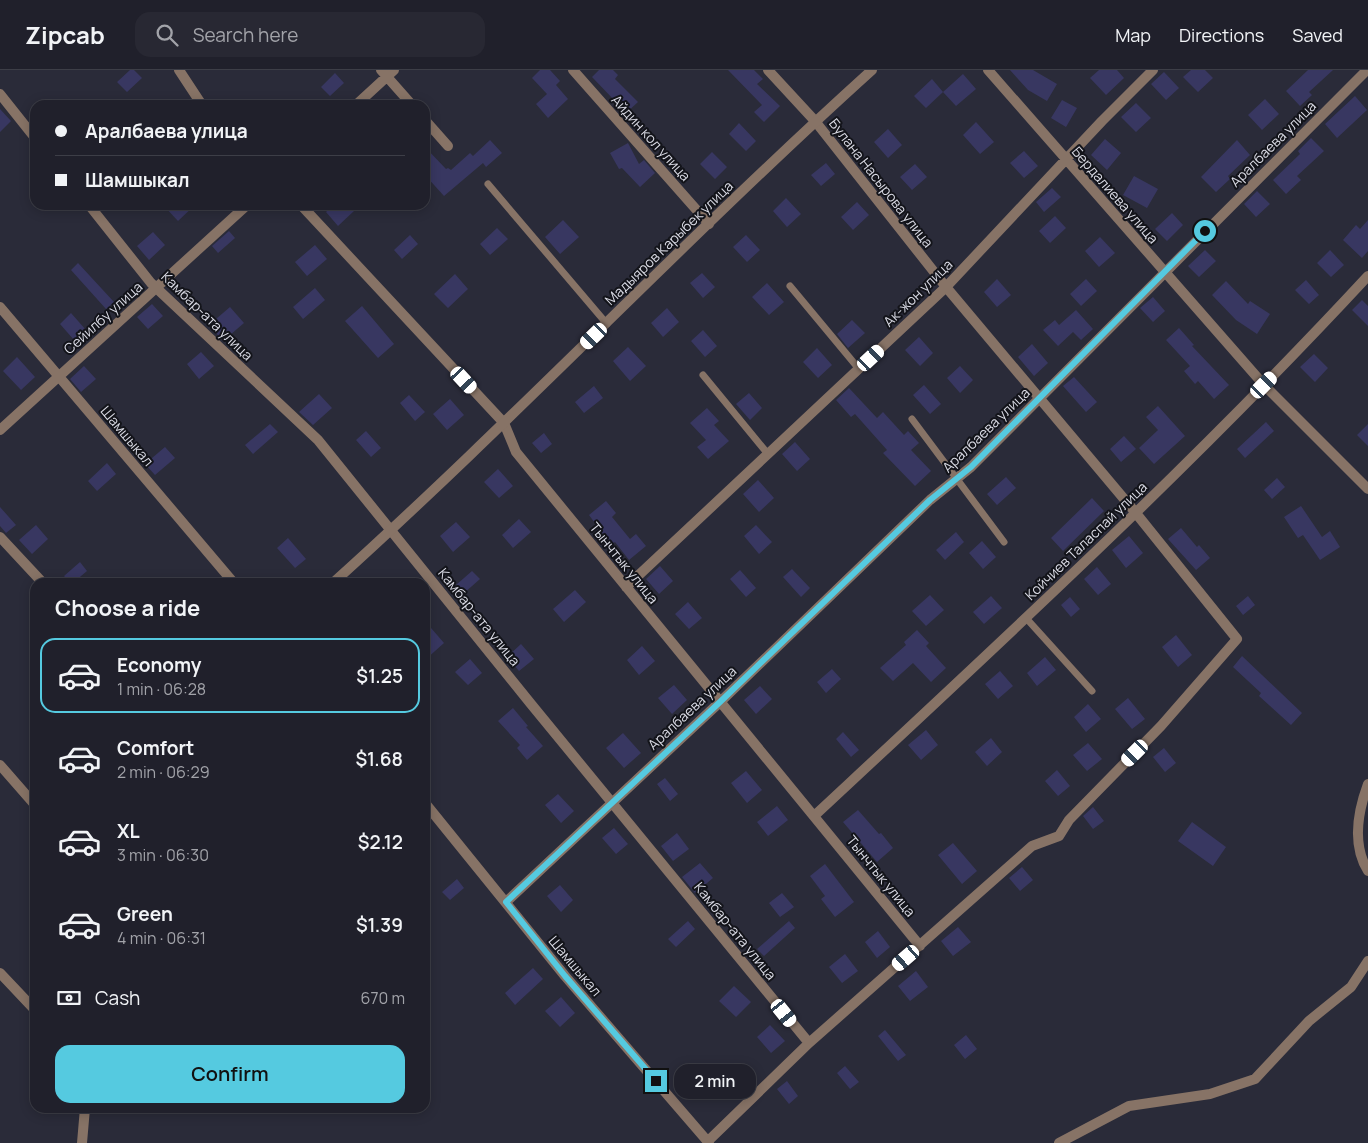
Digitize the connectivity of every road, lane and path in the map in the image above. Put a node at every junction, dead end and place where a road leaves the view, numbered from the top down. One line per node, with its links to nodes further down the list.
1 (179, 70): 10 (street)
2 (573, 70): 22 (street, Айдин кол улица)
3 (768, 70): 13 (street, Булана Насырова улица)
4 (872, 70): 13 (street, Мадыяров Карыбек улица)
5 (988, 70): 17 (street, Бердалиева улица)
6 (1153, 70): 17 (street, Ак-жон улица)
7 (1367, 70): 23 (street, Аралбаева улица)
8 (388, 72): 11 (street); 12 (street)
9 (0, 94): 15 (street)
10 (199, 100)
11 (361, 100)
12 (408, 100)
13 (815, 121): 22 (street, Мадыяров Карыбек улица); 27 (street, Булана Насырова улица)
14 (430, 126): 16 (street)
15 (30, 132)
16 (448, 146)
17 (1066, 160): 23 (street, Бердалиева улица); 27 (street, Ак-жон улица)
18 (488, 184): 29 (lane)
19 (93, 210): 26 (street, Камбар-ата улица)
20 (241, 210): 26 (street, Сейилбу улица)
21 (306, 210): 36 (street, Тынчтык улица)
22 (709, 224): 29 (street, Мадыяров Карыбек улица)
23 (1164, 272): 33 (street, Бердалиева улица); 34 (street, Аралбаева улица)
24 (1368, 276): 33 (street, Койчиев Таласпай улица)
25 (790, 286): 30 (lane)
26 (156, 287): 31 (street, Сейилбу улица); 42 (street, Камбар-ата улица)
27 (946, 287): 30 (street, Ак-жон улица); 34 (street, Булана Насырова улица)
28 (0, 307): 31 (street, Шамшыкал)
29 (607, 324): 36 (street, Мадыяров Карыбек улица)
30 (859, 369): 38 (street, Ак-жон улица)
31 (59, 376): 37 (street, Сейилбу улица); 46 (street, Шамшыкал)
32 (704, 376): 38 (lane)
33 (1264, 385): 40 (street, Бердалиева улица); 41 (street, Койчиев Таласпай улица)
34 (1039, 398): 39 (street, Аралбаева улица); 41 (street, Булана Насырова улица)
35 (912, 419): 39 (lane)
36 (504, 424): 42 (street, Мадыяров Карыбек улица); 50 (street, Тынчтык улица)
37 (0, 430)
38 (768, 454): 50 (street, Ак-жон улица)
39 (957, 478): 44 (lane); 53 (street, Аралбаева улица)
40 (1368, 489)
41 (1135, 512): 51 (street, Койчиев Таласпай улица); 62 (street, Булана Насырова улица)
42 (391, 531): 47 (street, Мадыяров Карыбек улица); 48 (street, Камбар-ата улица)
43 (0, 537): 45 (street)
44 (1004, 542)
45 (38, 578)
46 (230, 578)
47 (338, 578)
48 (429, 578)
49 (430, 579): 57 (street, Камбар-ата улица)
50 (626, 587): 53 (street, Тынчтык улица)
51 (1026, 618): 52 (lane); 59 (street, Койчиев Таласпай улица)
52 (1092, 690)
53 (720, 702): 57 (street, Аралбаева улица); 59 (street, Тынчтык улица)
54 (0, 765): 56 (street)
55 (1368, 784): 60 (street)
56 (30, 799)
57 (612, 803): 61 (street, Аралбаева улица); 66 (street, Камбар-ата улица)
58 (430, 809): 61 (street, Шамшыкал)
59 (814, 816): 62 (street, Тынчтык улица)
60 (1368, 871)
61 (506, 902): 68 (street, Шамшыкал)
62 (920, 946): 66 (street)
63 (1368, 961): 70 (street)
64 (0, 974): 65 (street)
65 (30, 1005)
66 (809, 1043): 68 (street)
67 (85, 1113): 69 (street)
68 (708, 1142)
69 (82, 1143)
70 (1059, 1143)

